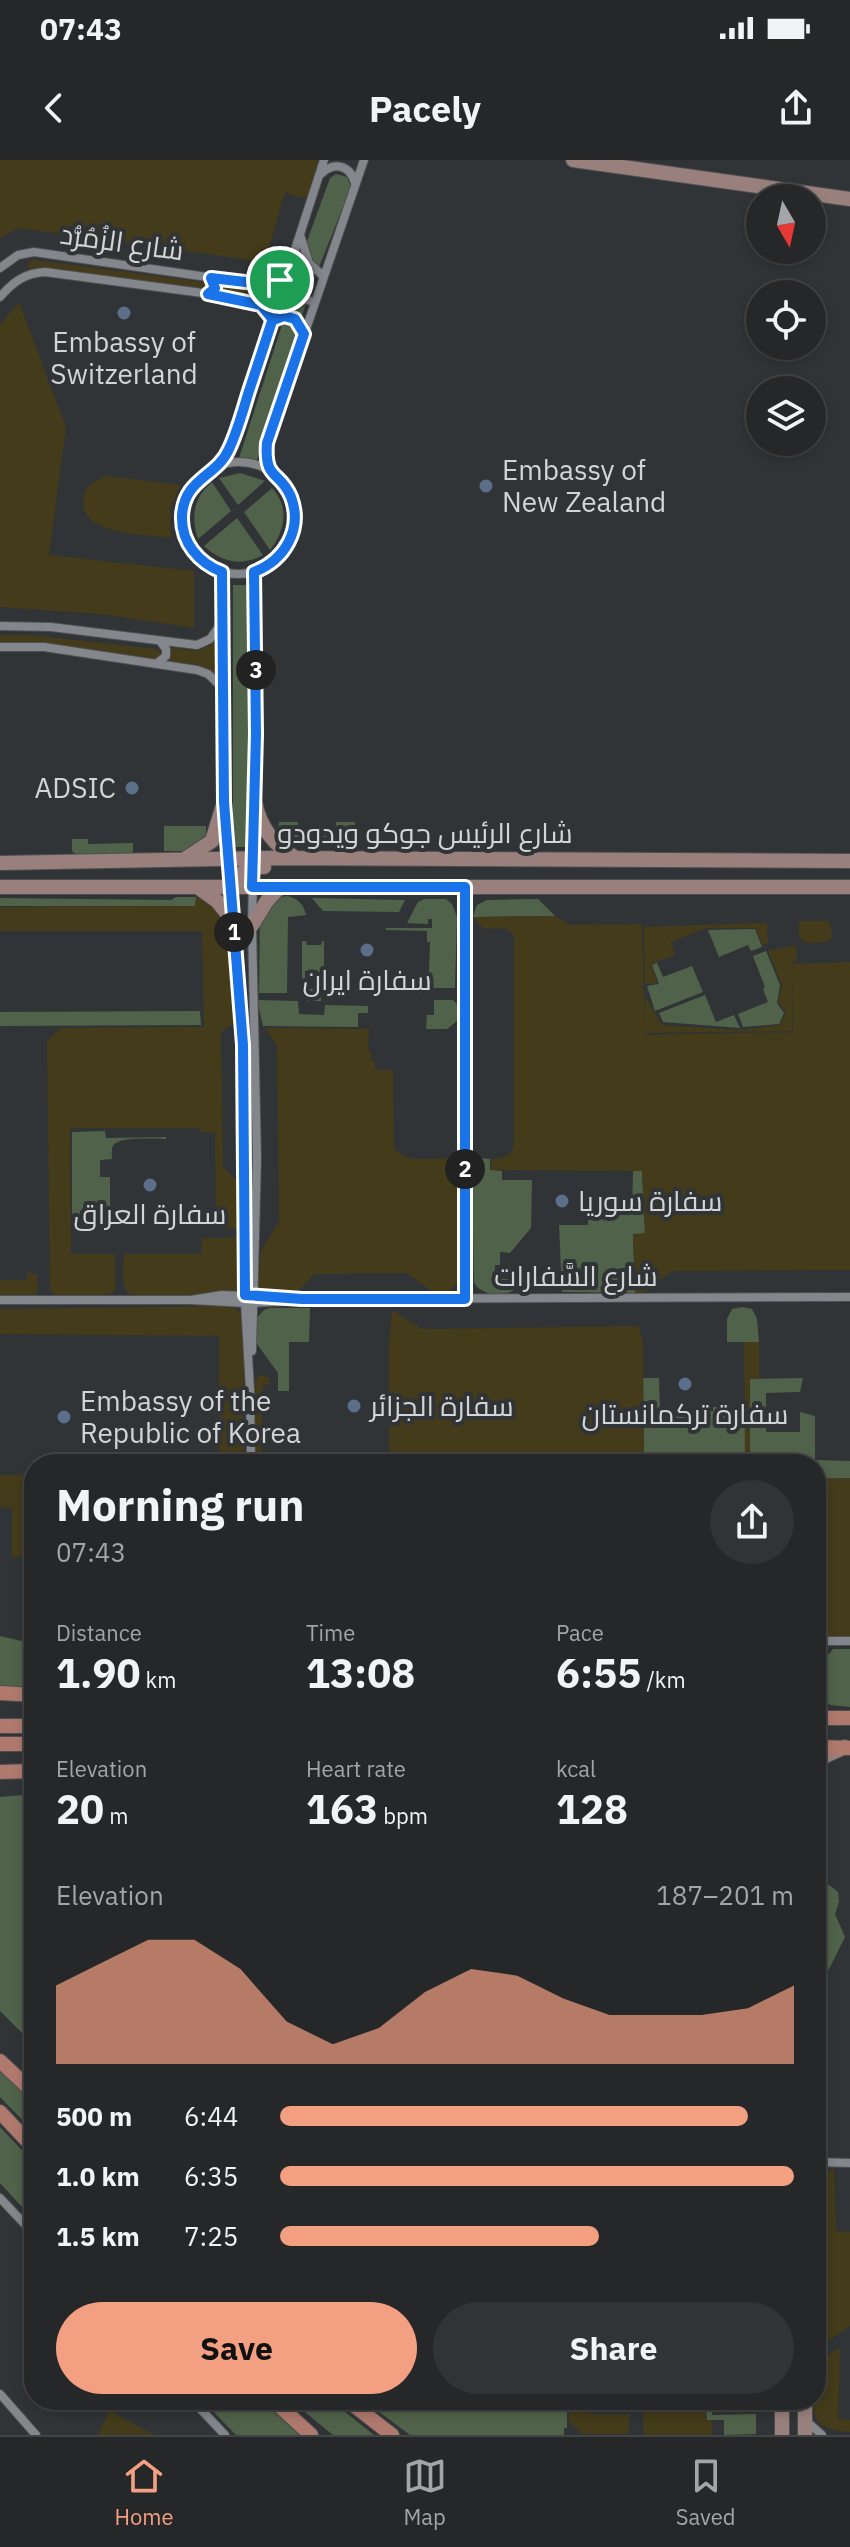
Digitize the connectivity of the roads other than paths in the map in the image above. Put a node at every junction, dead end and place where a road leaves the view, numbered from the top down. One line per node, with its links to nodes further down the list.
1 (324, 160): 4 (street)
2 (364, 160): 5 (street)
3 (573, 160): 6 (street)
4 (318, 178): 5 (street); 7 (street)
5 (355, 184): 10 (street)
6 (850, 199)
7 (300, 235): 9 (street); 10 (street)
8 (0, 268): 11 (street, شارع الزُمُرُّد)
9 (287, 274): 11 (street, شارع الزُمُرُّد); 15 (street)
10 (323, 276): 14 (street)
11 (211, 278): 12 (street)
12 (208, 294): 13 (street, شارع الزُمُرُّد); 16 (street, شارع الزُمُرُّد)
13 (0, 297)
14 (314, 302): 15 (street); 17 (street)
15 (277, 305): 16 (street)
16 (273, 320): 17 (street, شارع الزُمُرُّد); 18 (street)
17 (304, 334): 19 (street)
18 (218, 466): 19 (street); 20 (street)
19 (270, 472): 21 (street)
20 (222, 572): 21 (street); 22 (street)
21 (254, 572): 29 (street)
22 (223, 621): 24 (street); 27 (street)
23 (0, 626): 24 (street)
24 (159, 641): 26 (street)
25 (0, 647): 26 (street)
26 (155, 664): 27 (street)
27 (223, 689): 28 (street)
28 (224, 802): 32 (street); 34 (street)
29 (255, 802): 30 (street); 36 (street)
30 (296, 858): 31 (street, شارع الرئيس جوكو ويدودو); 36 (street, شارع الرئيس جوكو ويدودو)
31 (495, 858): 33 (street, شارع الرئيس جوكو ويدودو); 36 (street)
32 (229, 860): 34 (street, شارع الرئيس جوكو ويدودو); 36 (street, شارع الرئيس جوكو ويدودو); 39 (street)
33 (850, 861)
34 (180, 862): 35 (street, شارع الرئيس جوكو ويدودو)
35 (0, 863)
36 (253, 863): 39 (street); 40 (street)
37 (0, 887): 38 (street, شارع الرئيس جوكو ويدودو)
38 (199, 887): 39 (street, شارع الرئيس جوكو ويدودو); 44 (street)
39 (231, 887): 40 (street, شارع الرئيس جوكو ويدودو); 44 (street)
40 (252, 887): 43 (street, شارع الرئيس جوكو ويدودو); 45 (street)
41 (465, 887): 42 (street, شارع الرئيس جوكو ويدودو); 43 (street, شارع الرئيس جوكو ويدودو); 48 (street)
42 (850, 887)
43 (279, 888): 45 (street)
44 (234, 922): 47 (street)
45 (252, 925): 47 (street)
46 (850, 1297): 48 (street, شارع السَّفارات)
47 (250, 1299): 48 (street, شارع السَّفارات); 49 (street, شارع السَّفارات); 50 (street)
48 (465, 1299)
49 (0, 1300)
50 (251, 1454)
51 (826, 1641): 52 (street)
52 (850, 1641)
53 (0, 1693): 54 (main road)
54 (24, 1694)
55 (826, 1718): 56 (main road)
56 (850, 1718)
57 (0, 1726): 58 (main road)
58 (24, 1726)
59 (0, 1744): 60 (main road)
60 (24, 1744)
61 (826, 1747): 62 (main road)
62 (848, 1748): 63 (street)
63 (826, 1756)
64 (24, 1771): 65 (main road)
65 (0, 1772)
66 (0, 2061): 67 (main road)
67 (24, 2084)
68 (0, 2112): 69 (main road)
69 (24, 2137)
70 (826, 2162): 71 (street)
71 (850, 2163)
72 (0, 2198): 73 (street)
73 (24, 2223)
74 (0, 2394): 80 (street)
75 (201, 2410): 81 (street)
76 (284, 2410): 82 (main road)
77 (360, 2410): 83 (main road)
78 (782, 2410): 84 (street)
79 (805, 2427): 85 (street)
80 (36, 2435)
81 (225, 2435)
82 (311, 2435)
83 (392, 2435)
84 (782, 2435)
85 (822, 2435)

